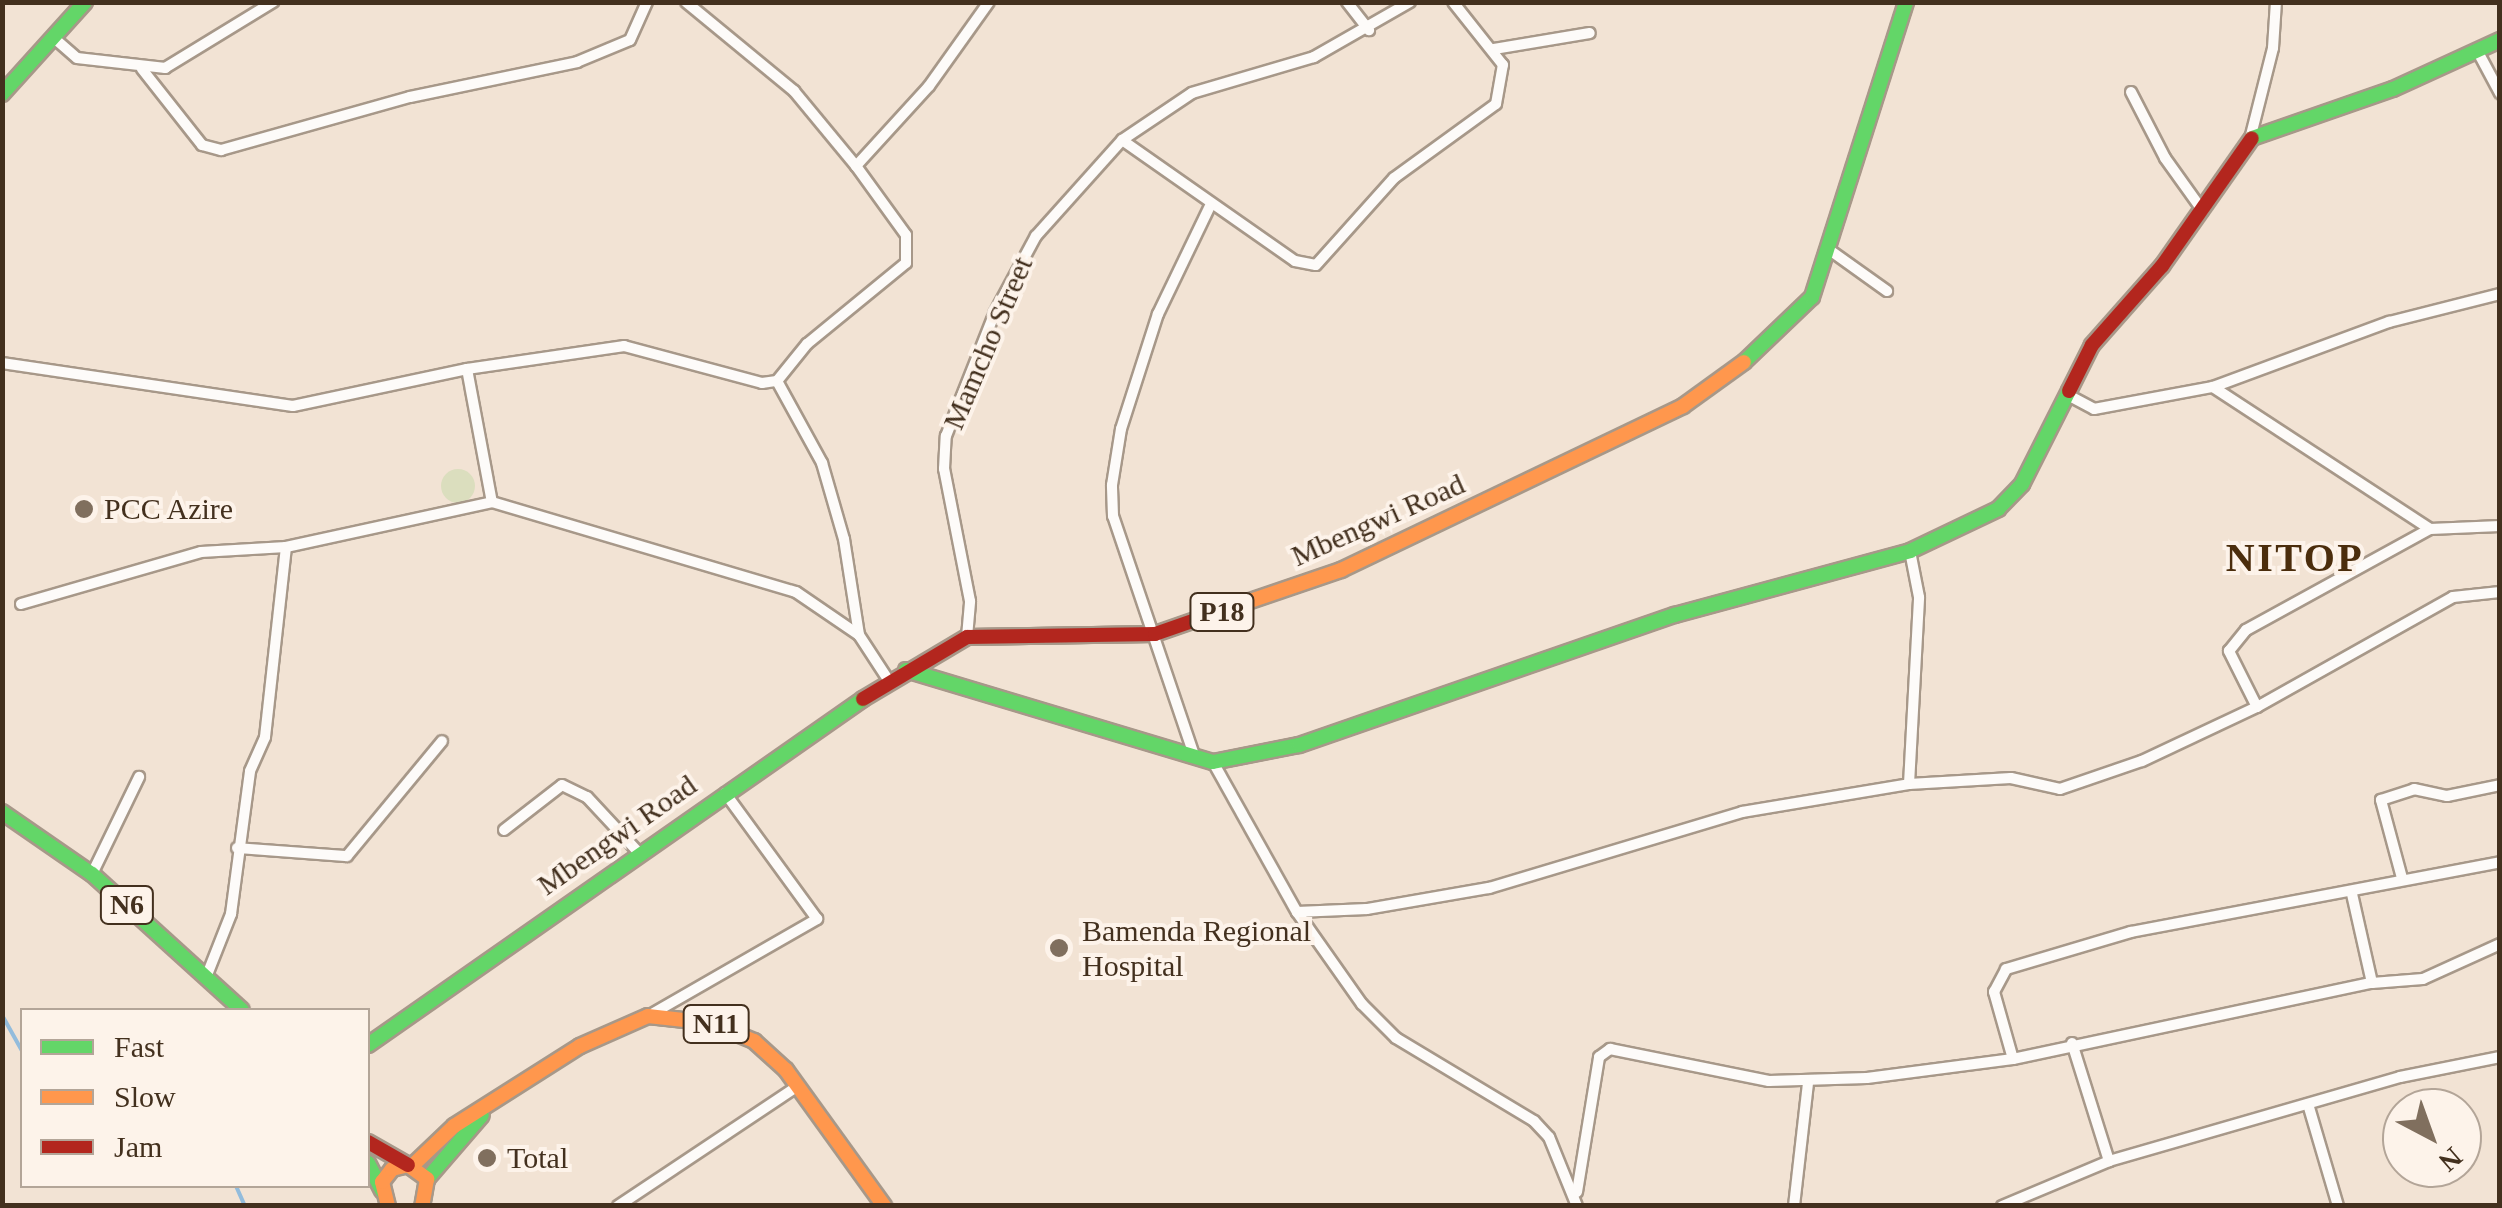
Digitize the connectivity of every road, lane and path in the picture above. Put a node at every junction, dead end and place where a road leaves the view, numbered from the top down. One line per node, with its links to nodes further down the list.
1 (84, 2): 13 (main road)
2 (273, 2): 17 (street)
3 (647, 2): 17 (street)
4 (686, 2): 23 (street)
5 (989, 2): 23 (street)
6 (1347, 2): 11 (street)
7 (1410, 2): 11 (street, Mamcho Street)
8 (1906, 2): 26 (main road, Mbengwi Road / P18)
9 (2276, 2): 22 (street)
10 (1454, 3): 15 (street)
11 (1369, 30): 21 (street, Mamcho Street)
12 (1590, 34): 15 (street)
13 (54, 38): 17 (street); 19 (main road)
14 (2500, 40): 16 (main road)
15 (1494, 49): 24 (street)
16 (2478, 52): 20 (street); 22 (main road)
17 (142, 69)
18 (2131, 92): 25 (street)
19 (2, 94)
20 (2500, 94)
21 (1122, 140): 24 (street); 43 (street, Mamcho Street)
22 (2250, 140): 25 (main road)
23 (856, 166): 31 (street)
24 (1210, 206): 42 (street)
25 (2204, 212): 33 (main road)
26 (1831, 251): 27 (street); 42 (main road, Mbengwi Road / P18)
27 (1887, 291)
28 (2500, 294): 32 (street)
29 (2, 363): 30 (street)
30 (467, 369): 31 (street); 34 (street)
31 (777, 380): 41 (street)
32 (2213, 388): 33 (street); 36 (street)
33 (2066, 394): 38 (main road)
34 (492, 502): 37 (street); 41 (street)
35 (2500, 526): 36 (street)
36 (2430, 529): 46 (street)
37 (286, 547): 40 (street); 56 (street)
38 (1910, 551): 49 (main road); 51 (street)
39 (2500, 592): 46 (street)
40 (21, 604)
41 (859, 634): 45 (street)
42 (1155, 634): 43 (main road, Mbengwi Road / P18); 48 (street)
43 (967, 637): 44 (main road, Mbengwi Road / P18)
44 (906, 670): 45 (main road, Mbengwi Road / P18); 48 (main road)
45 (890, 681): 53 (main road, Mbengwi Road / P18)
46 (2257, 707): 51 (street)
47 (442, 741): 56 (street)
48 (1196, 759): 49 (main road)
49 (1213, 762): 62 (street)
50 (140, 776): 59 (street)
51 (1909, 784): 62 (street)
52 (2500, 785): 60 (street)
53 (724, 793): 57 (main road, Mbengwi Road / P18); 67 (street)
54 (2, 812): 59 (main road, N6)
55 (504, 830): 57 (street)
56 (238, 848): 64 (street)
57 (639, 853): 69 (main road, Mbengwi Road / P18)
58 (2500, 862): 60 (street)
59 (92, 874): 64 (main road, N6)
60 (2402, 878): 61 (street)
61 (2352, 894): 65 (street); 71 (street)
62 (1296, 912): 81 (street)
63 (2500, 944): 65 (street)
64 (208, 975): 66 (main road, N6)
65 (2372, 983): 68 (street)
66 (240, 1008)
67 (648, 1016): 73 (main road, N11); 75 (main road, N11)
68 (2072, 1043): 71 (street); 77 (street)
69 (370, 1044)
70 (2500, 1057): 74 (street)
71 (2013, 1059): 72 (street)
72 (1808, 1084): 81 (street); 87 (street)
73 (798, 1086): 84 (street); 85 (main road, N11)
74 (2308, 1104): 77 (street); 89 (street)
75 (489, 1106): 78 (main road, N11); 80 (main road, N11)
76 (370, 1143): 78 (main road)
77 (2109, 1160): 88 (street)
78 (410, 1166): 80 (main road); 82 (main road)
79 (370, 1169): 82 (main road)
80 (427, 1179): 83 (main road)
81 (1577, 1192): 86 (street)
82 (381, 1199)
83 (427, 1203)
84 (618, 1206)
85 (884, 1206)
86 (1577, 1206)
87 (1794, 1206)
88 (2002, 1206)
89 (2338, 1206)

